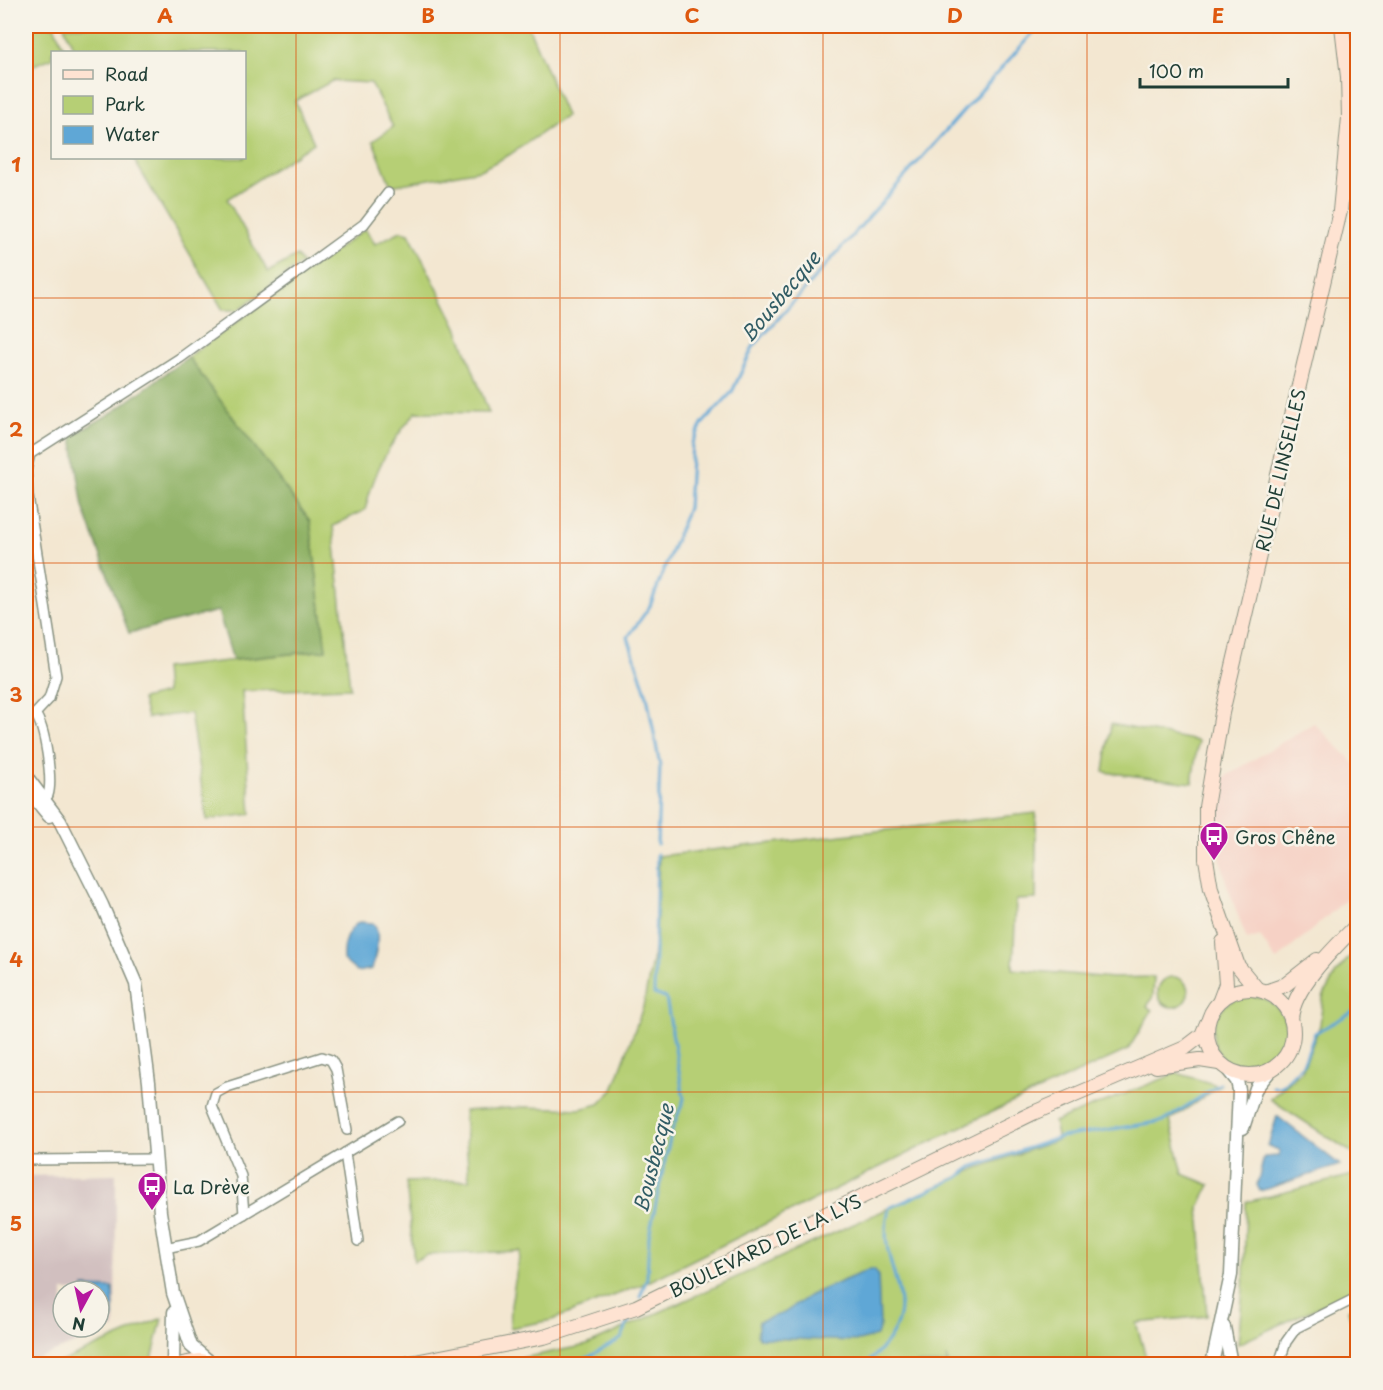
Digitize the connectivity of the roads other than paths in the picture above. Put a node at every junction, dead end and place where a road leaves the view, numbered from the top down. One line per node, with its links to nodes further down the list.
1 (1342, 26): 2 (main road, RUE DE LINSELLES)
2 (1354, 104): 8 (main road, RUE DE LINSELLES)
3 (388, 193): 4 (street)
4 (30, 713): 7 (street)
5 (26, 776): 7 (street)
6 (26, 788): 7 (street)
7 (42, 801): 21 (street)
8 (1218, 913): 10 (main road, RUE DE LINSELLES); 11 (main road, RUE DE LINSELLES)
9 (1354, 928): 10 (main road); 12 (main road)
10 (1261, 991): 11 (main road); 12 (main road)
11 (1220, 1000): 13 (main road)
12 (1291, 1020): 15 (main road)
13 (1207, 1023): 14 (main road); 16 (main road, BOULEVARD DE LA LYS)
14 (1224, 1067): 15 (main road); 16 (main road, BOULEVARD DE LA LYS); 20 (street)
15 (1270, 1071): 20 (street)
16 (1108, 1081): 32 (main road, BOULEVARD DE LA LYS)
17 (398, 1121): 19 (street)
18 (346, 1130): 23 (street)
19 (345, 1153): 23 (street); 24 (street)
20 (1236, 1155): 28 (street)
21 (156, 1159): 22 (street); 25 (street)
22 (26, 1160)
23 (244, 1214): 25 (street)
24 (358, 1242)
25 (165, 1248): 26 (street)
26 (173, 1293): 29 (street); 30 (street)
27 (1358, 1297): 35 (street)
28 (1224, 1316): 33 (street); 34 (street)
29 (213, 1363): 31 (main road)
30 (173, 1365)
31 (183, 1365)
32 (405, 1365)
33 (1212, 1365)
34 (1231, 1365)
35 (1279, 1365)

